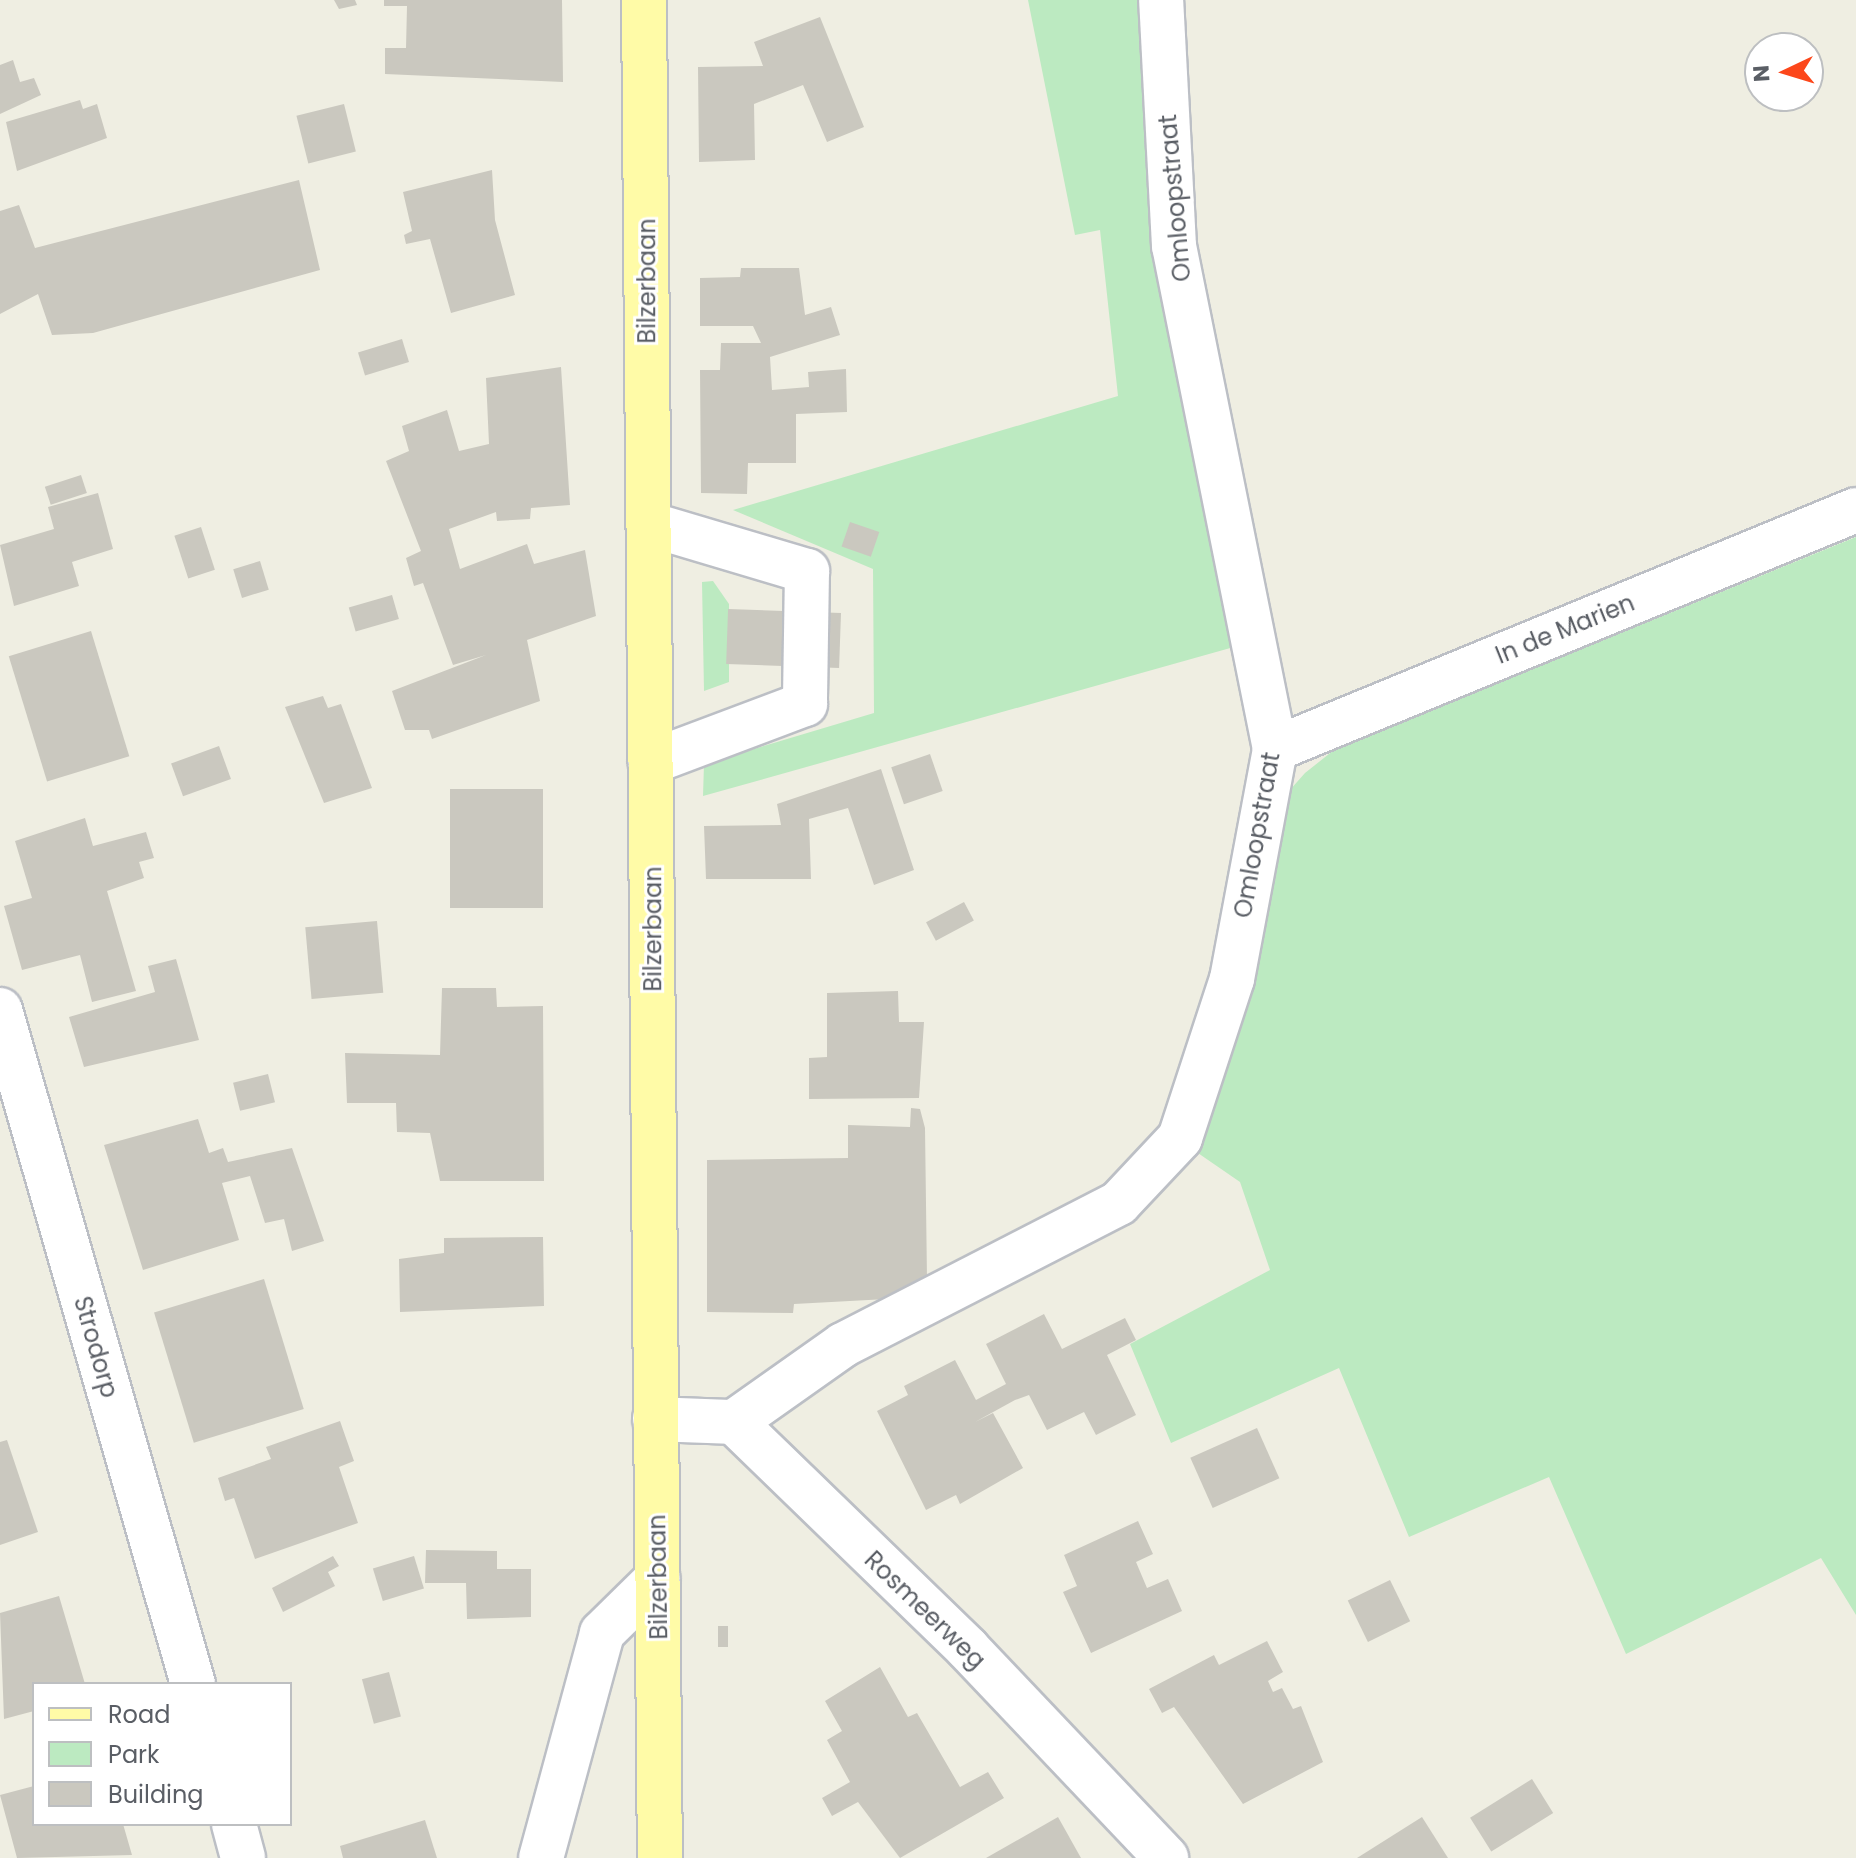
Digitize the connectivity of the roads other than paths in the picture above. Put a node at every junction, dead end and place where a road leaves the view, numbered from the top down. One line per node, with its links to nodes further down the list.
1 (644, 0): 4 (main road, Bilzerbaan)
2 (1161, 0): 5 (street, Omloopstraat)
3 (1856, 510): 5 (street, In de Marien)
4 (649, 524): 6 (main road, Bilzerbaan); 6 (street)
5 (1275, 749): 9 (street, Omloopstraat)
6 (651, 762): 8 (main road, Bilzerbaan)
7 (0, 1010): 11 (street, Strodorp)
8 (655, 1419): 9 (street); 10 (main road, Bilzerbaan)
9 (734, 1422): 16 (street, Rosmeerweg)
10 (658, 1578): 14 (street); 15 (main road, Bilzerbaan)
11 (192, 1682)
12 (235, 1826): 13 (street)
13 (243, 1858)
14 (541, 1858)
15 (660, 1858)
16 (1166, 1858)

